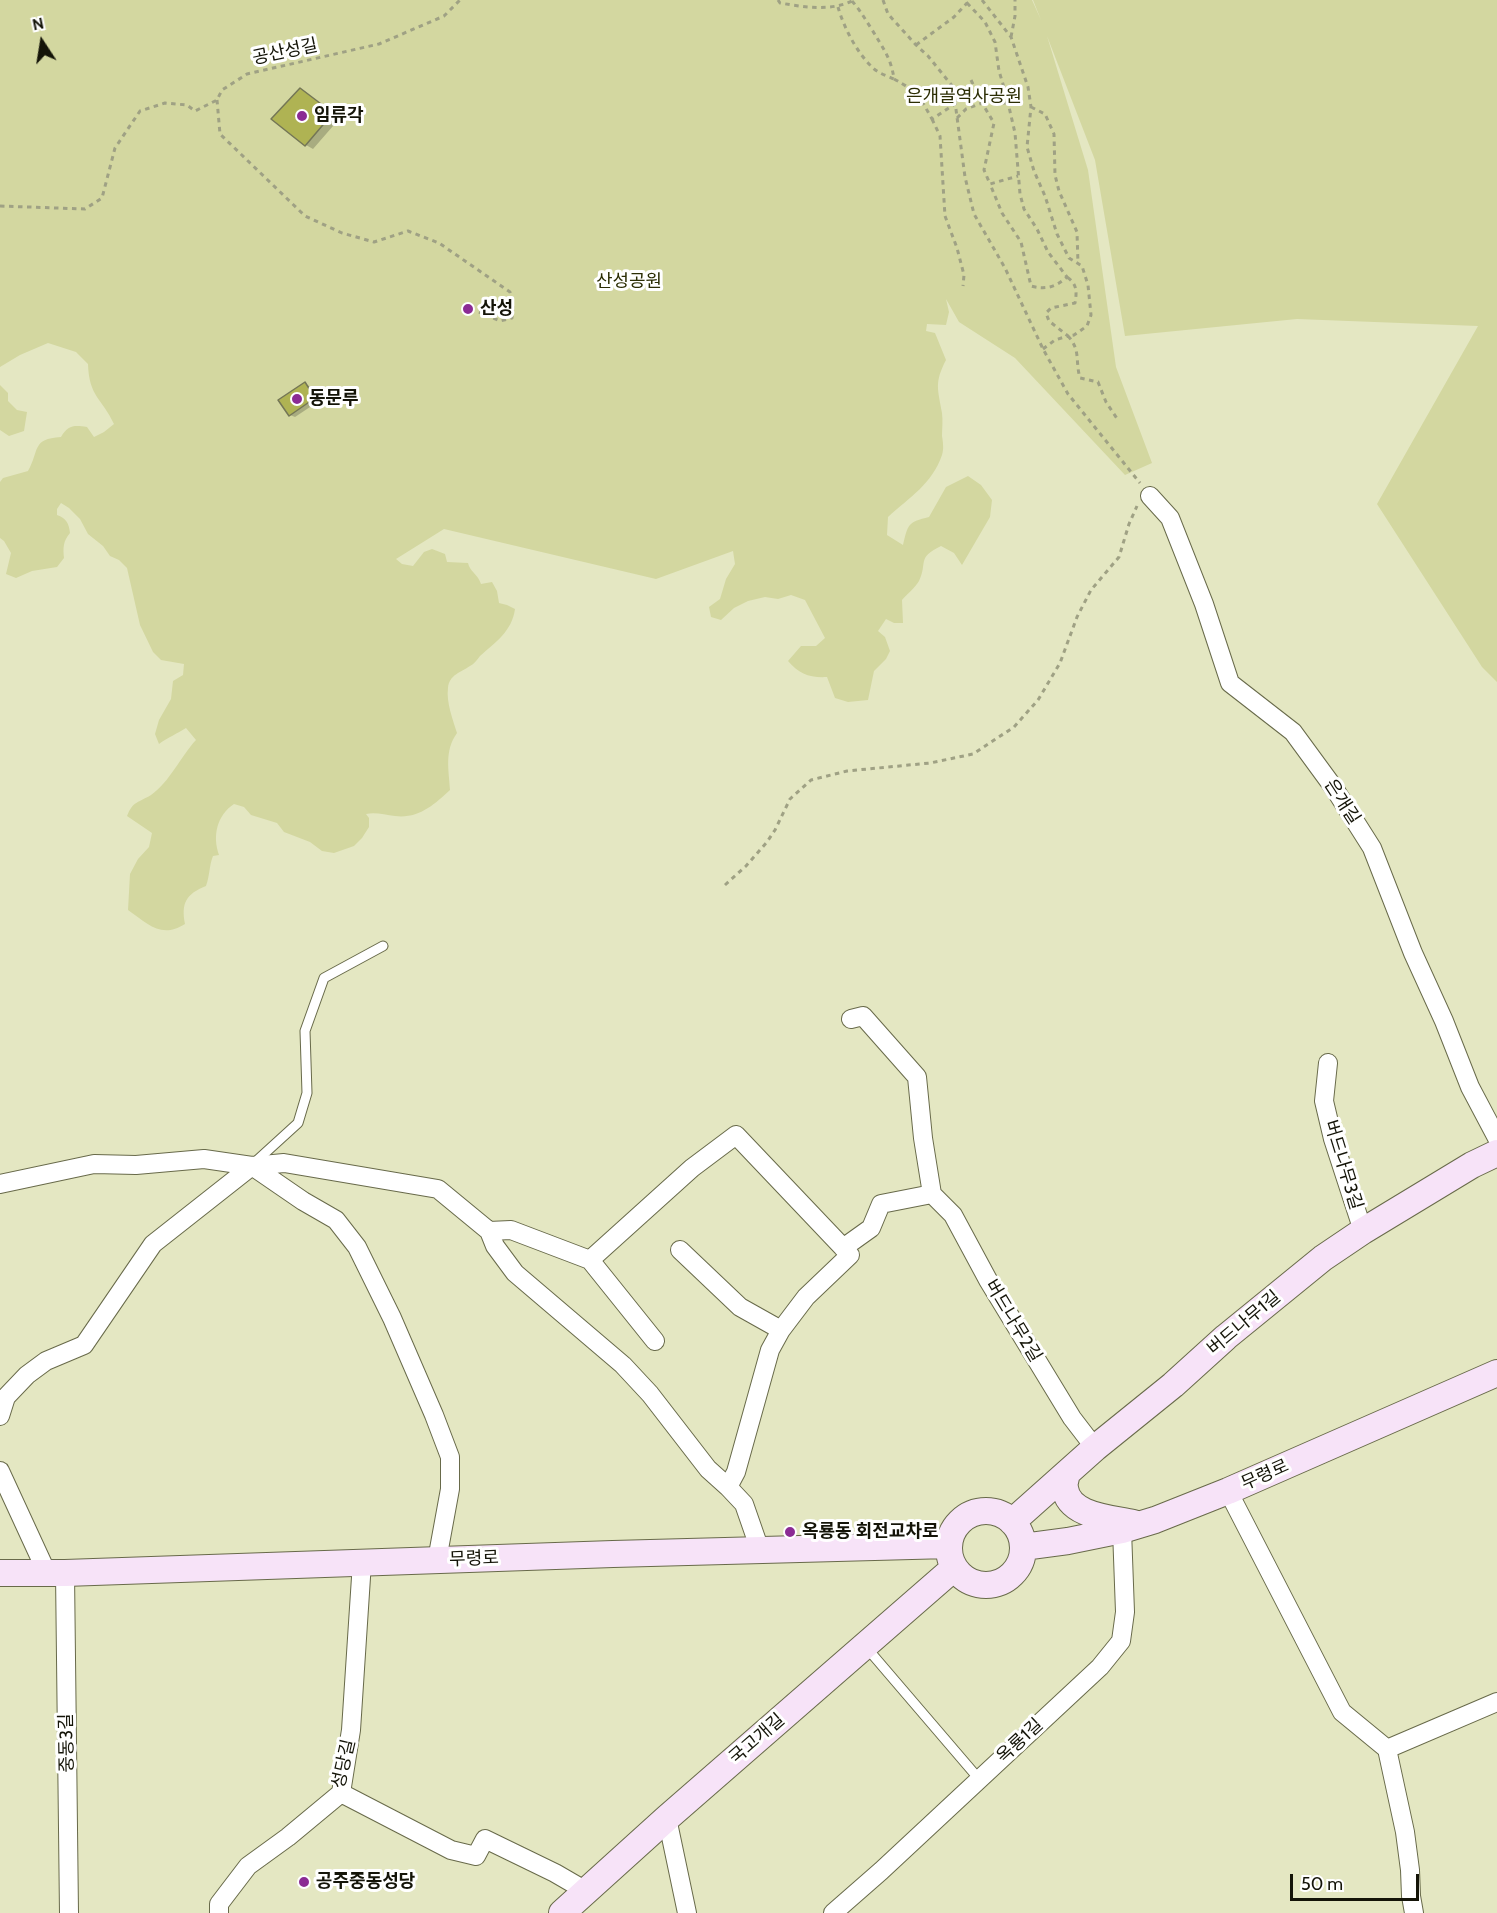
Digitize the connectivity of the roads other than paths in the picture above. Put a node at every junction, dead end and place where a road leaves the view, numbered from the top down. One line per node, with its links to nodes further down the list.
1 (1150, 496): 5 (street, 은개길)
2 (383, 946): 7 (lane)
3 (851, 1019): 9 (street)
4 (1328, 1063): 10 (street, 버드나무3길)
5 (1497, 1138)
6 (1497, 1153): 10 (main road, 버드나무1길)
7 (252, 1166): 8 (street); 11 (street); 18 (street); 29 (street)
8 (0, 1184)
9 (932, 1194): 12 (street); 19 (street, 버드나무2길)
10 (1363, 1230): 19 (main road, 버드나무1길)
11 (489, 1231): 14 (street); 22 (street)
12 (843, 1248): 14 (street); 15 (street)
13 (680, 1250): 15 (street)
14 (590, 1260): 16 (street)
15 (781, 1330): 22 (street)
16 (655, 1341)
17 (1497, 1373): 23 (main road, 무령로)
18 (0, 1416)
19 (1095, 1449): 21 (main road, 버드나무1길)
20 (0, 1471): 32 (street)
21 (1067, 1473): 24 (main road, 버드나무1길); 25 (main road)
22 (728, 1487): 27 (street)
23 (1228, 1491): 25 (main road, 무령로); 35 (street)
24 (1012, 1522): 26 (main road); 28 (main road)
25 (1131, 1527): 26 (main road, 무령로); 36 (street, 옥룡1길)
26 (1023, 1547): 28 (main road)
27 (760, 1550): 28 (main road, 무령로); 29 (main road, 무령로)
28 (951, 1556): 33 (main road, 국고개길)
29 (437, 1560): 30 (main road, 무령로)
30 (362, 1562): 32 (main road, 무령로); 37 (street, 성당길)
31 (0, 1573): 32 (main road, 무령로)
32 (56, 1573): 40 (street, 중동3길)
33 (865, 1646): 36 (lane); 38 (main road, 국고개길)
34 (1497, 1702): 35 (street)
35 (1387, 1749): 45 (street)
36 (979, 1779): 44 (street, 옥룡1길)
37 (341, 1793): 39 (street); 41 (street, 성당길)
38 (667, 1818): 39 (main road, 국고개길); 43 (street)
39 (586, 1891): 42 (main road, 국고개길)
40 (69, 1913)
41 (219, 1913)
42 (562, 1913)
43 (687, 1913)
44 (833, 1913)
45 (1414, 1913)

